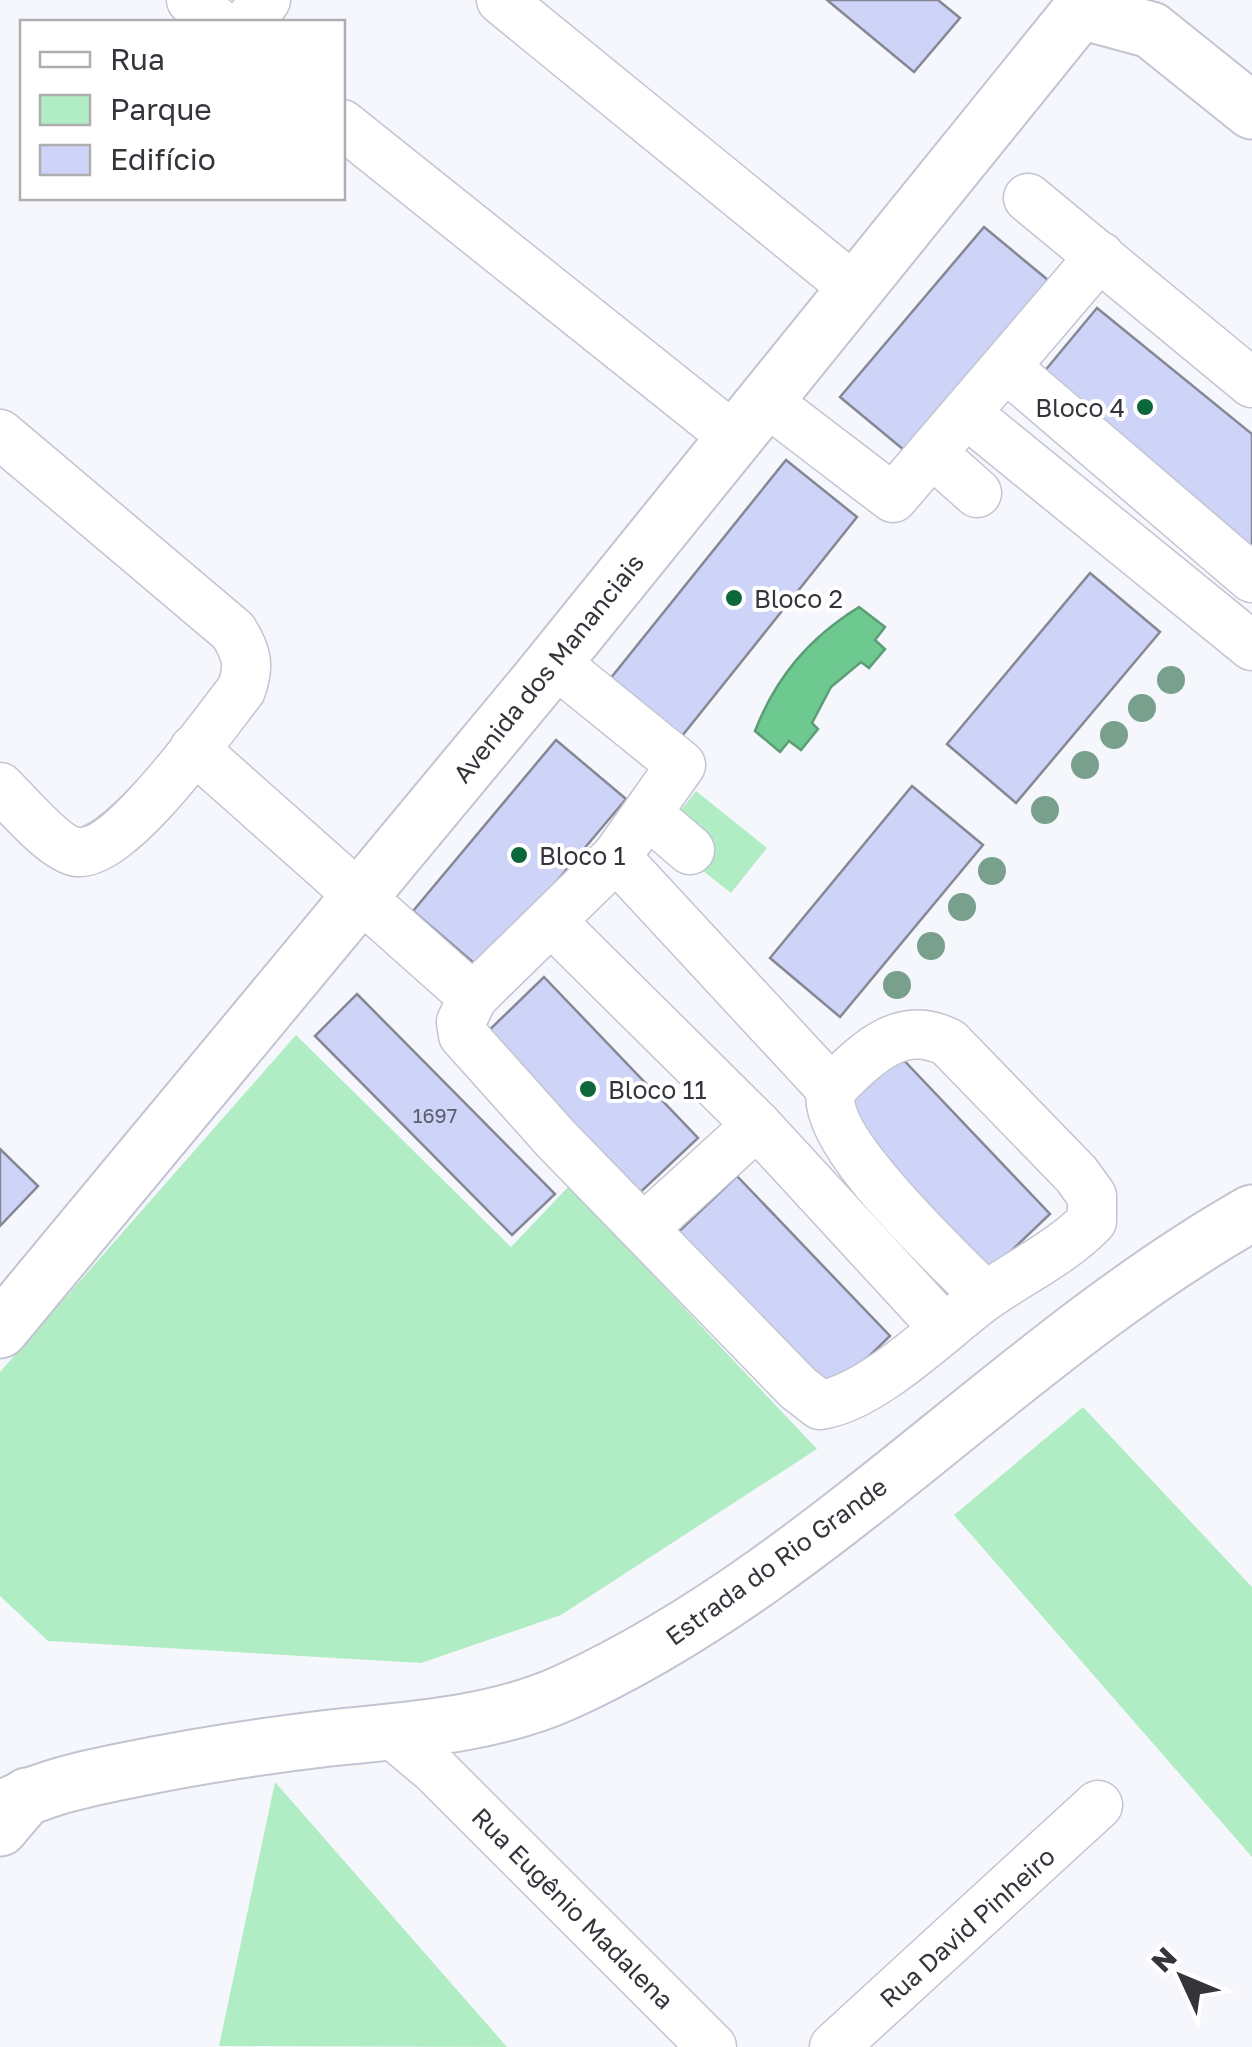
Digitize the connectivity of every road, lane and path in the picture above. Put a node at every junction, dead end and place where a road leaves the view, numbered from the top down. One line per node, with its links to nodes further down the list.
1 (191, 0): 6 (street)
2 (266, 0): 7 (street)
3 (501, 0): 12 (street)
4 (1085, 5): 5 (main road); 12 (main road, Avenida dos Mananciais)
5 (1148, 15): 8 (main road)
6 (216, 20)
7 (250, 20)
8 (1252, 111)
9 (345, 126): 15 (street)
10 (1028, 198): 11 (street)
11 (1100, 256): 13 (street); 14 (street)
12 (854, 288): 15 (main road, Avenida dos Mananciais)
13 (1008, 369): 16 (street); 20 (street)
14 (1252, 383)
15 (760, 406): 18 (street); 22 (main road, Avenida dos Mananciais)
16 (967, 414): 18 (street); 21 (street)
17 (0, 434): 23 (street)
18 (912, 477): 19 (street)
19 (977, 493)
20 (1252, 578)
21 (1252, 646)
22 (545, 673): 25 (street); 28 (main road, Avenida dos Mananciais)
23 (194, 748): 24 (street); 28 (street)
24 (0, 788)
25 (664, 788): 26 (street); 27 (street)
26 (690, 850)
27 (616, 856): 29 (street); 31 (street)
28 (358, 897): 30 (street); 37 (main road, Avenida dos Mananciais)
29 (553, 923): 30 (street); 32 (street)
30 (473, 997): 34 (street)
31 (832, 1089): 35 (street); 35 (street)
32 (757, 1125): 34 (street); 36 (street)
33 (1252, 1214): 38 (main road, Estrada do Rio Grande)
34 (644, 1228): 36 (street)
35 (985, 1296): 36 (street)
36 (944, 1328)
37 (0, 1330)
38 (440, 1747): 40 (main road, Estrada do Rio Grande); 41 (street, Rua Eugênio Madalena)
39 (1098, 1806): 42 (street, Rua David Pinheiro)
40 (9, 1811)
41 (712, 2047)
42 (834, 2047)

